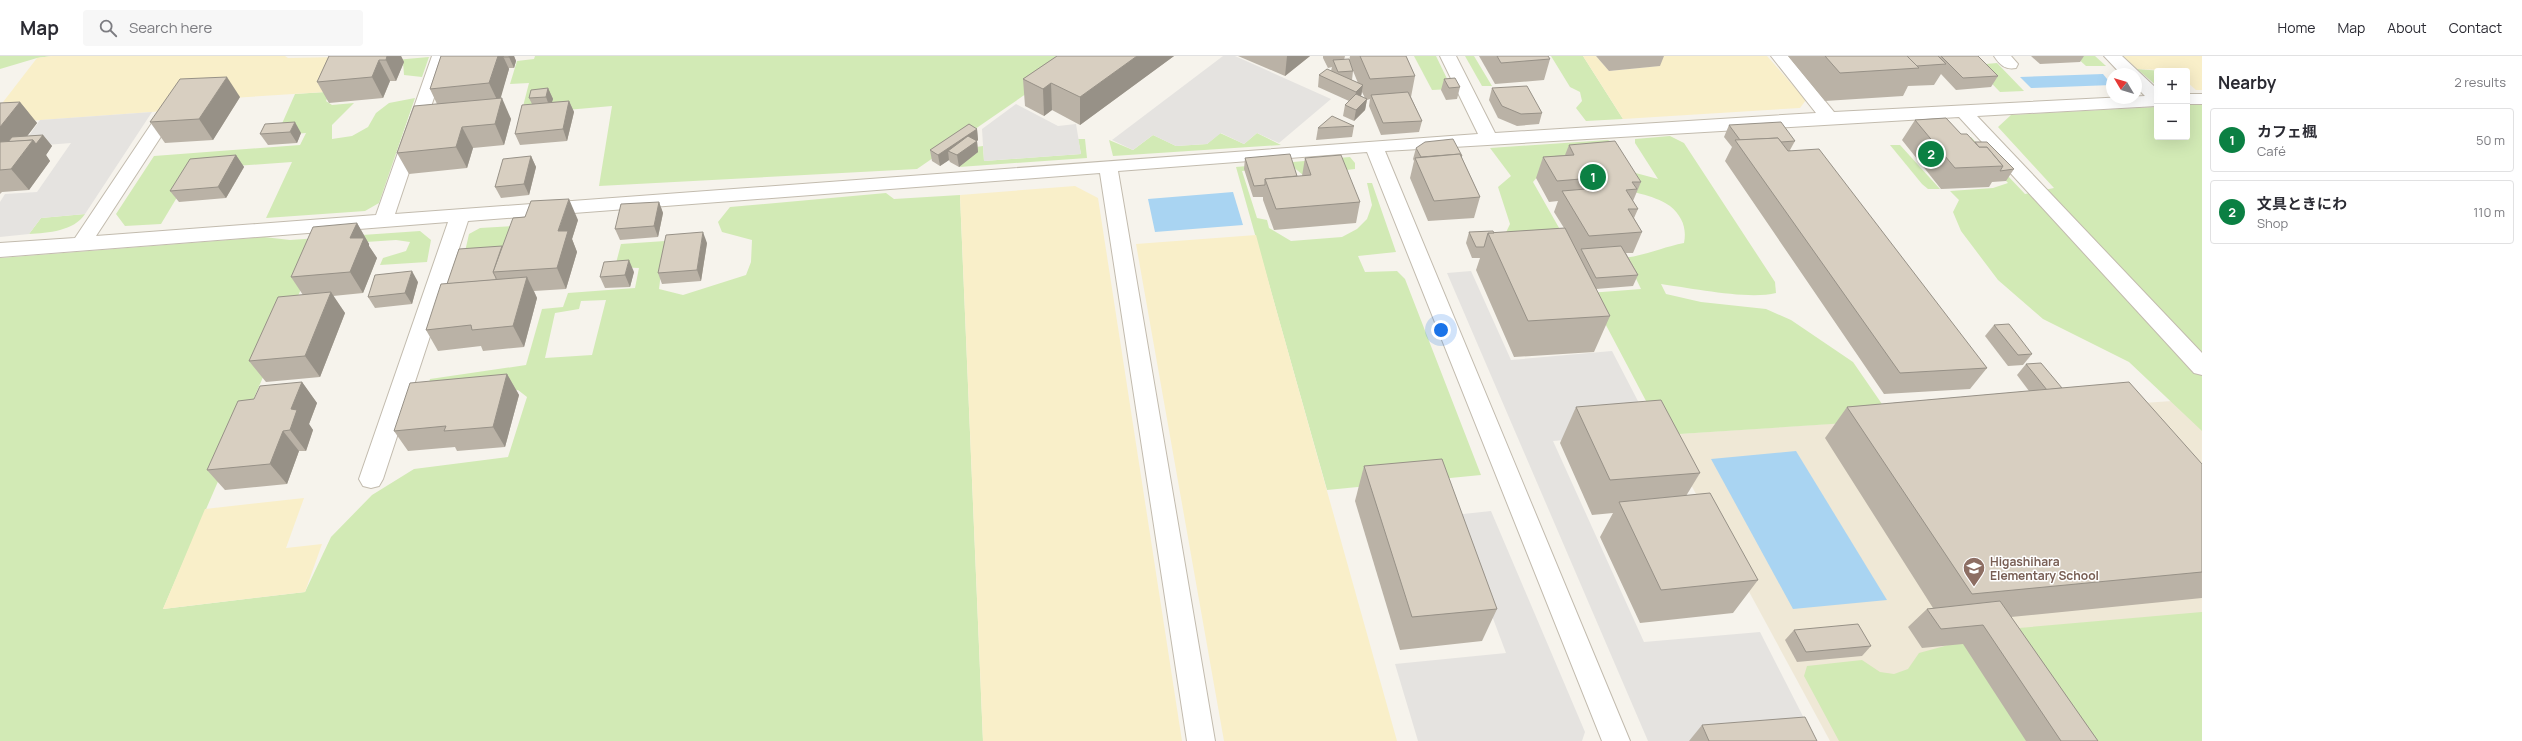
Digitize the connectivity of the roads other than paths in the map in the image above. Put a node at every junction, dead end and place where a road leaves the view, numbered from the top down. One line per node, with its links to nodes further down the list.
1 (440, 56): 18 (street)
2 (1448, 56): 14 (street)
3 (1779, 56): 13 (street)
4 (2112, 56): 5 (street)
5 (2125, 68)
6 (2142, 84): 7 (street)
7 (2154, 96)
8 (2154, 99): 12 (street)
9 (2190, 99): 10 (street)
10 (2202, 99)
11 (168, 112): 19 (street)
12 (1964, 112): 13 (street); 21 (street)
13 (1829, 118): 14 (street)
14 (1489, 139): 15 (street)
15 (1374, 146): 16 (street); 24 (street)
16 (1108, 166): 17 (street); 23 (street)
17 (460, 216): 18 (street); 22 (street)
18 (383, 222): 19 (street)
19 (81, 244): 20 (street)
20 (0, 250)
21 (2202, 367)
22 (371, 479)
23 (1201, 741)
24 (1616, 741)

